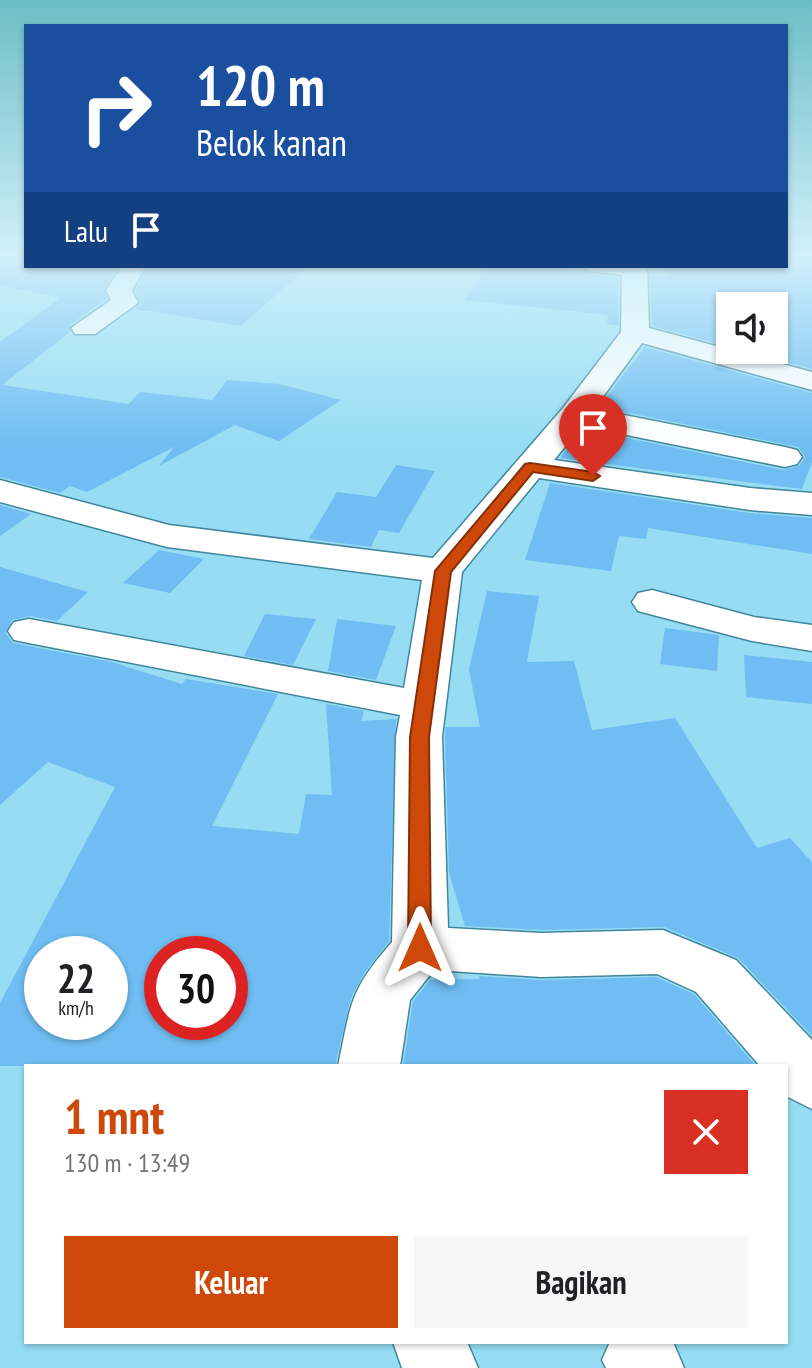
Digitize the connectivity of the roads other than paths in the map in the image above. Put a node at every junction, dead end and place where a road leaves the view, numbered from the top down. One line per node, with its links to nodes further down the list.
1 (106, 317): 3 (street)
2 (632, 317): 4 (street)
3 (85, 328)
4 (635, 333): 5 (street); 6 (street)
5 (812, 381)
6 (574, 415): 7 (street); 8 (street)
7 (785, 457)
8 (530, 467): 10 (street); 11 (street)
9 (0, 491): 11 (street)
10 (812, 504)
11 (443, 571): 15 (street)
12 (652, 602): 14 (street)
13 (29, 631): 15 (street)
14 (812, 638)
15 (421, 705): 16 (street)
16 (420, 948): 17 (street); 18 (street)
17 (369, 1064)
18 (812, 1082)
19 (431, 1344): 20 (street)
20 (440, 1368)

